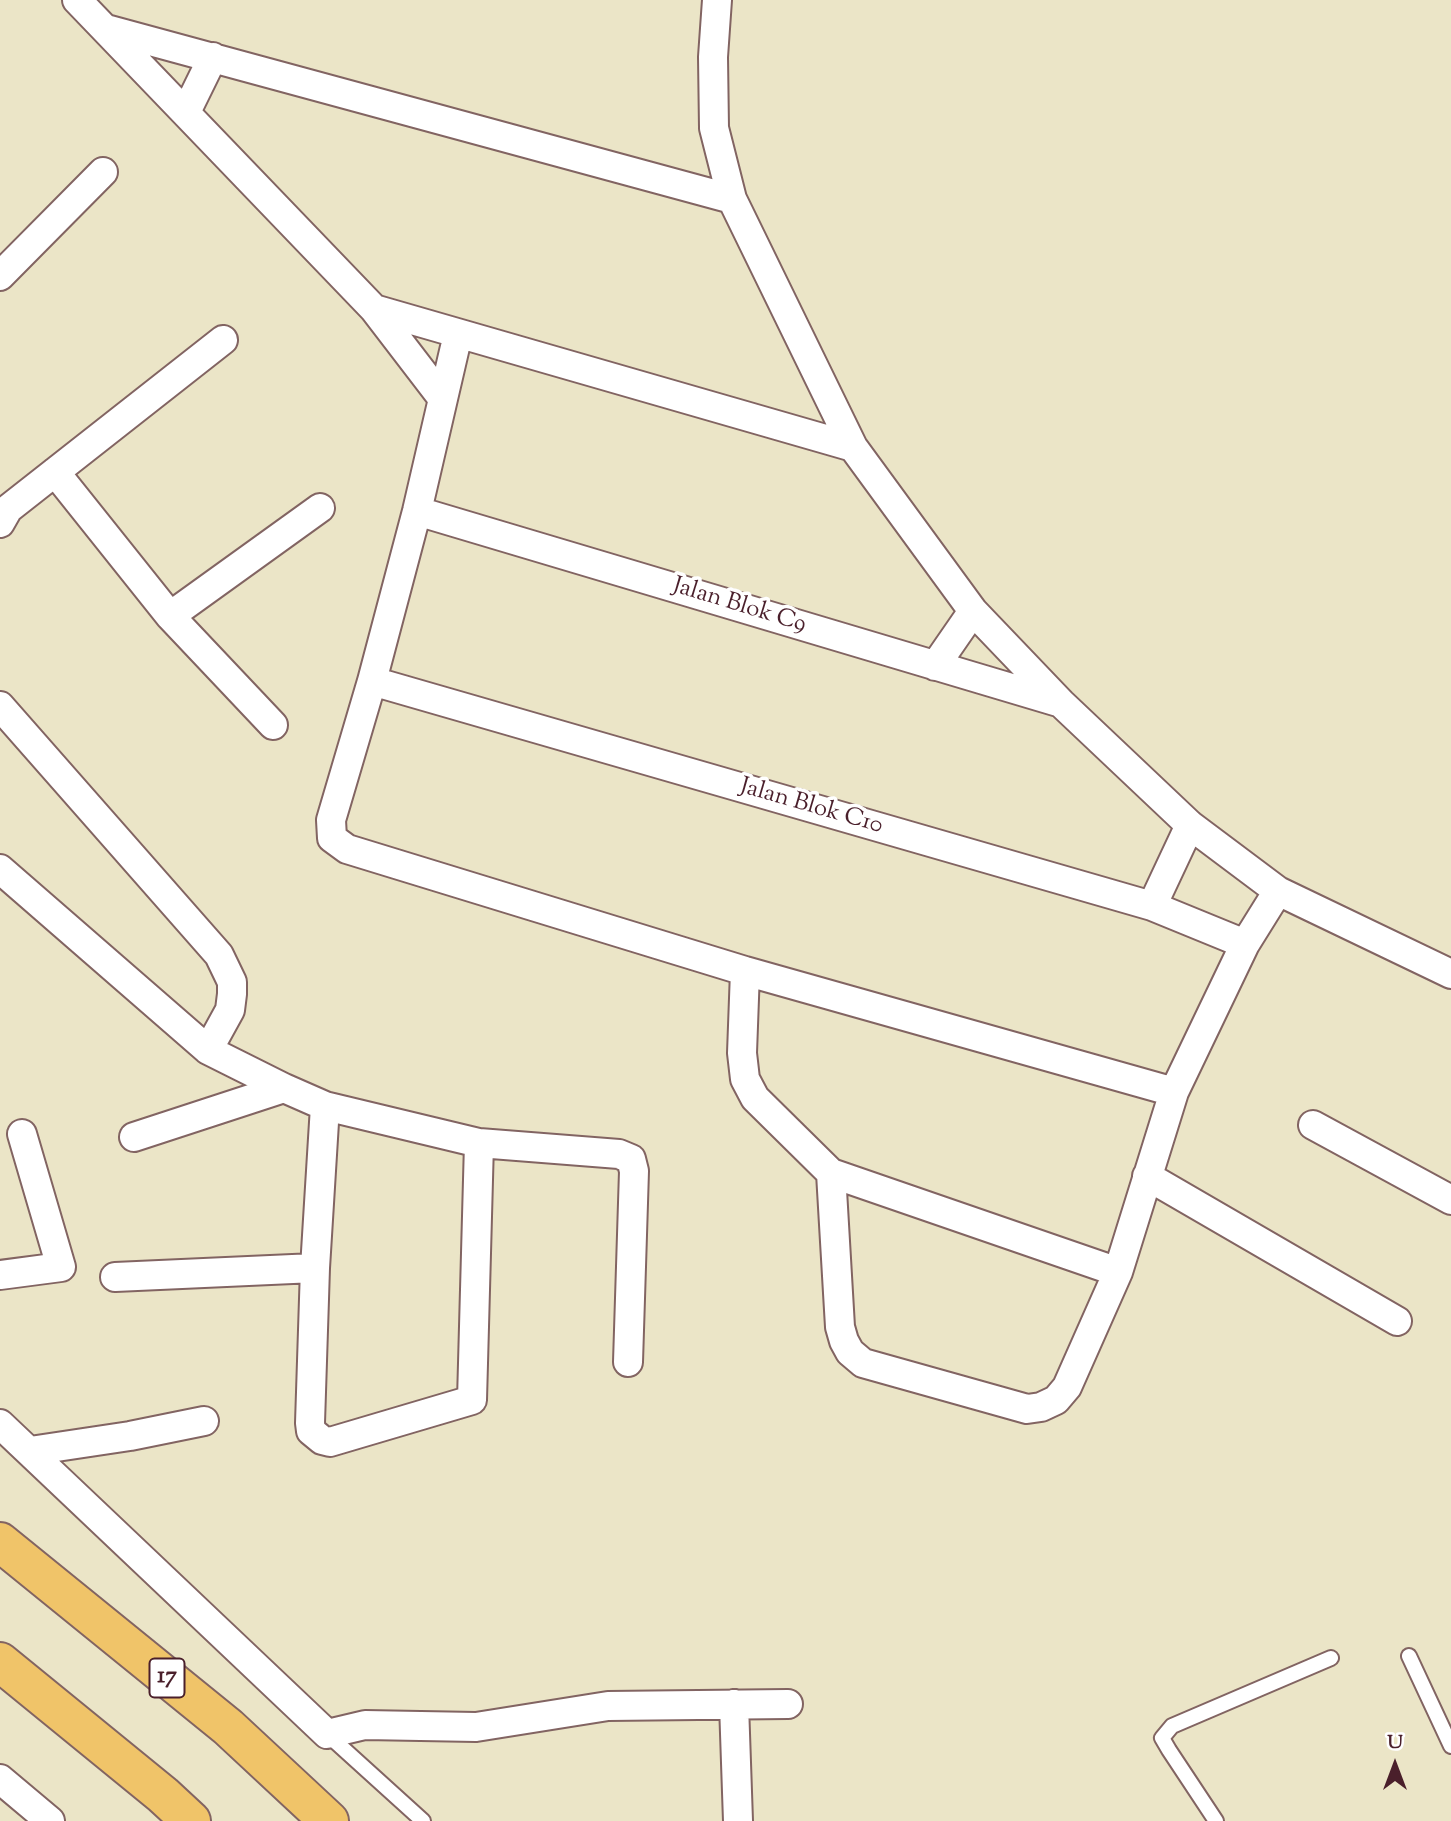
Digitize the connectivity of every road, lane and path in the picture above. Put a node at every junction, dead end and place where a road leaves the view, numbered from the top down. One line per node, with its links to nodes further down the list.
1 (77, 0): 3 (street)
2 (717, 0): 7 (street)
3 (103, 28): 4 (street); 5 (street)
4 (213, 57): 5 (street); 7 (street)
5 (186, 112): 9 (street)
6 (103, 172): 8 (street)
7 (732, 199): 13 (street)
8 (0, 276)
9 (374, 309): 10 (street); 12 (street)
10 (458, 334): 12 (street); 13 (street)
11 (223, 340): 14 (street)
12 (443, 399): 16 (street)
13 (853, 447): 18 (street)
14 (55, 472): 17 (street); 19 (street)
15 (320, 508): 19 (street)
16 (417, 512): 20 (street, Jalan Blok C9); 21 (street)
17 (3, 514)
18 (973, 611): 20 (street); 22 (street)
19 (170, 616): 24 (street)
20 (935, 666): 22 (street, Jalan Blok C9)
21 (372, 681): 28 (street, Jalan Blok C10); 30 (street)
22 (1061, 703): 25 (street)
23 (0, 706): 32 (street)
24 (273, 725)
25 (1190, 825): 27 (street); 28 (street)
26 (0, 869): 32 (street)
27 (1278, 891): 29 (street); 31 (street)
28 (1152, 906): 29 (street, Jalan Blok C10)
29 (1245, 944): 34 (street)
30 (745, 971): 34 (street); 40 (street)
31 (1451, 974)
32 (208, 1050): 33 (street)
33 (284, 1088): 35 (street); 38 (street)
34 (1174, 1092): 41 (street)
35 (325, 1106): 39 (street); 43 (street)
36 (1313, 1125): 42 (street)
37 (23, 1134): 45 (street)
38 (134, 1137)
39 (479, 1143): 43 (street); 48 (street)
40 (831, 1173): 44 (street); 44 (street)
41 (1147, 1177): 44 (street); 47 (street)
42 (1451, 1200)
43 (315, 1268): 46 (street)
44 (1118, 1272)
45 (0, 1275)
46 (115, 1277)
47 (1397, 1321)
48 (628, 1362)
49 (204, 1421): 51 (street)
50 (0, 1424): 51 (street)
51 (30, 1451): 58 (street)
52 (0, 1542): 63 (highway, 17)
53 (1409, 1656): 59 (lane)
54 (1331, 1658): 66 (lane)
55 (0, 1662): 62 (highway)
56 (734, 1704): 57 (street); 58 (street); 65 (street)
57 (788, 1704)
58 (327, 1734): 64 (lane)
59 (1451, 1746)
60 (0, 1779): 61 (street)
61 (50, 1821)
62 (191, 1821)
63 (329, 1821)
64 (423, 1821)
65 (738, 1821)
66 (1216, 1821)

